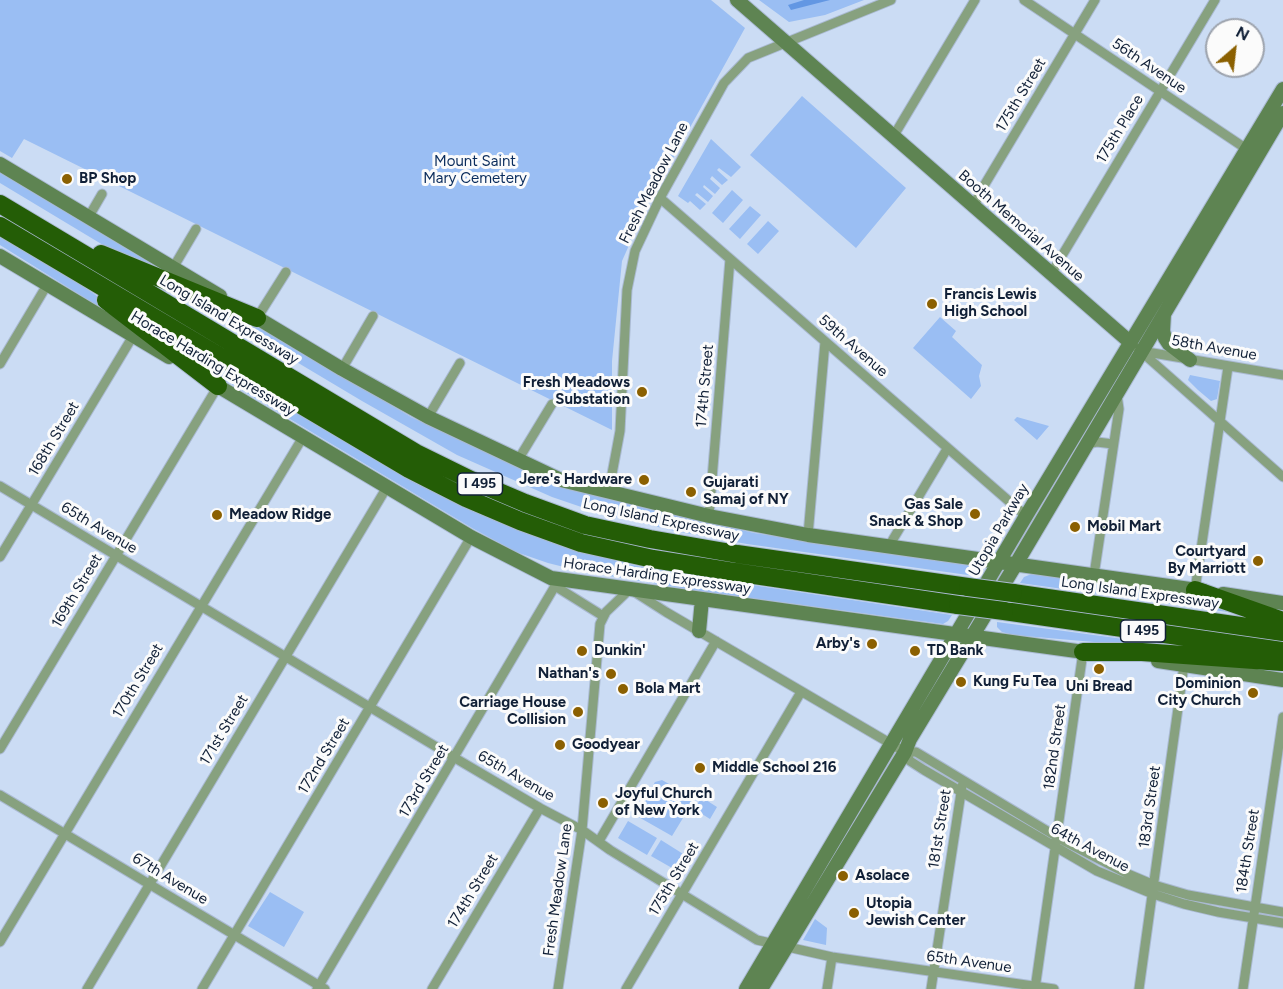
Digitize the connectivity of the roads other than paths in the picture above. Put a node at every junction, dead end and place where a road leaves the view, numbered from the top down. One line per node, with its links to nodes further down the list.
1 (737, 0): 8 (main road, Booth Memorial Avenue)
2 (891, 0): 8 (street, Fresh Meadow Lane)
3 (975, 0): 13 (street)
4 (1024, 0): 7 (street, 56th Avenue)
5 (1095, 0): 7 (street, 175th Street)
6 (1215, 0): 10 (street, 175th Place)
7 (1075, 34): 10 (street, 56th Avenue); 19 (street, 175th Street)
8 (784, 42): 13 (main road, Booth Memorial Avenue); 17 (street, Fresh Meadow Lane)
9 (1283, 89): 12 (main road, Utopia Parkway)
10 (1161, 92): 14 (street, 56th Avenue); 29 (street, 175th Place)
11 (1283, 113): 12 (main road, Utopia Parkway)
12 (1273, 127): 14 (main road, Utopia Parkway)
13 (893, 137): 19 (main road, Booth Memorial Avenue)
14 (1252, 153): 31 (main road, Utopia Parkway); 36 (main road, Utopia Parkway)
15 (0, 164): 20 (main road)
16 (102, 194): 20 (street)
17 (660, 198): 26 (street, 59th Avenue); 56 (street, Fresh Meadow Lane)
18 (0, 204): 23 (highway, Long Island Expressway / I 495)
19 (974, 207): 29 (main road, Booth Memorial Avenue)
20 (88, 218): 27 (main road)
21 (0, 226): 24 (highway, I 495)
22 (196, 229): 27 (street)
23 (47, 232): 33 (highway); 77 (highway, Long Island Expressway / I 495, bridge)
24 (40, 250): 43 (highway); 81 (highway, I 495, bridge)
25 (0, 256): 30 (main road, Horace Harding Expressway)
26 (730, 259): 35 (street, 59th Avenue); 58 (street, 174th Street)
27 (173, 268): 33 (main road)
28 (286, 272): 33 (street)
29 (1051, 274): 36 (main road, Booth Memorial Avenue)
30 (47, 285): 34 (main road, Horace Harding Expressway); 39 (street)
31 (1164, 313): 36 (main road, Utopia Parkway); 37 (main road)
32 (373, 316): 41 (street)
33 (257, 318): 41 (main road)
34 (133, 336): 43 (main road, Horace Harding Expressway); 57 (street, 168th Street)
35 (825, 342): 51 (street, 59th Avenue); 60 (street)
36 (1136, 347): 37 (street, 58th Avenue); 44 (main road, Utopia Parkway); 47 (street, Booth Memorial Avenue); 59 (main road, Utopia Parkway)
37 (1190, 360): 40 (street, 58th Avenue)
38 (460, 363): 46 (street)
39 (0, 364)
40 (1228, 367): 42 (street, 58th Avenue); 47 (street)
41 (342, 369): 46 (main road)
42 (1283, 375)
43 (218, 386): 48 (main road, Horace Harding Expressway); 63 (street, 169th Street)
44 (1117, 393): 49 (main road, Utopia Parkway); 50 (street)
45 (552, 404): 52 (street)
46 (428, 417): 52 (main road)
47 (1220, 422): 53 (street, Booth Memorial Avenue); 70 (street)
48 (303, 436): 55 (main road, Horace Harding Expressway); 73 (street, 170th Street)
49 (1085, 444): 50 (street); 66 (main road, Utopia Parkway)
50 (1113, 444): 67 (street)
51 (947, 449): 59 (street, 59th Avenue); 62 (street)
52 (518, 460): 56 (main road)
53 (1283, 477)
54 (0, 486): 57 (street, 65th Avenue)
55 (387, 487): 61 (main road, Horace Harding Expressway); 83 (street, 171st Street)
56 (609, 490): 58 (main road)
57 (31, 505): 63 (street, 65th Avenue); 64 (street, 168th Street)
58 (709, 516): 60 (main road)
59 (1026, 516): 65 (main road, Utopia Parkway)
60 (808, 535): 62 (main road)
61 (471, 537): 68 (main road, Horace Harding Expressway); 88 (street, 172nd Street)
62 (890, 546): 65 (main road)
63 (116, 555): 73 (street, 65th Avenue); 91 (street, 169th Street)
64 (0, 557)
65 (999, 562): 66 (main road); 78 (main road, Utopia Parkway)
66 (1016, 564): 67 (main road); 79 (main road, Utopia Parkway)
67 (1094, 575): 70 (main road)
68 (553, 582): 69 (main road, Horace Harding Expressway); 74 (street); 93 (street, 173rd Street)
69 (630, 589): 71 (main road, Horace Harding Expressway); 74 (street); 76 (street, 64th Avenue)
70 (1195, 590): 72 (main road); 75 (highway)
71 (702, 599): 76 (main road); 78 (main road, Horace Harding Expressway)
72 (1283, 603)
73 (201, 606): 83 (street, 65th Avenue); 99 (street, 170th Street)
74 (603, 616): 98 (street, Fresh Meadow Lane)
75 (1283, 621)
76 (699, 631): 80 (street, 64th Avenue)
77 (1283, 632)
78 (958, 634): 79 (main road, Horace Harding Expressway); 90 (main road, Utopia Parkway)
79 (972, 636): 82 (main road, Horace Harding Expressway); 92 (main road, Utopia Parkway)
80 (716, 641): 87 (street, 64th Avenue); 100 (street)
81 (1283, 651)
82 (1083, 652): 84 (highway); 85 (main road, Horace Harding Expressway); 101 (street, 182nd Street)
83 (285, 657): 88 (street, 65th Avenue); 102 (street, 171st Street)
84 (1283, 662)
85 (1184, 665): 86 (main road, Horace Harding Expressway); 103 (street, 183rd Street)
86 (1283, 680)
87 (801, 692): 90 (street, 64th Avenue); 104 (street, 175th Street)
88 (370, 708): 93 (street, 65th Avenue); 108 (street, 172nd Street)
89 (1283, 717): 106 (street, 184th Street)
90 (892, 745): 92 (street, 64th Avenue); 110 (main road, Utopia Parkway)
91 (0, 749)
92 (905, 752): 94 (street, 64th Avenue); 95 (street, 64th Avenue); 110 (main road, Utopia Parkway)
93 (455, 758): 97 (street, 65th Avenue); 113 (street, 173rd Street)
94 (963, 781): 95 (street, 181st Street); 101 (street, 64th Avenue)
95 (961, 791): 101 (street, 64th Avenue); 112 (street, 181st Street)
96 (0, 795): 99 (street, 67th Avenue)
97 (540, 808): 98 (street, 65th Avenue); 117 (street, 174th Street)
98 (582, 830): 100 (street, 65th Avenue); 118 (street, Fresh Meadow Lane)
99 (65, 834): 102 (street, 67th Avenue); 109 (street, 170th Street)
100 (599, 841): 104 (street, 65th Avenue)
101 (1057, 842): 103 (street, 64th Avenue); 114 (street, 182nd Street)
102 (149, 884): 108 (street, 67th Avenue); 115 (street, 171st Street)
103 (1153, 889): 106 (street, 64th Avenue); 125 (street, 183rd Street)
104 (683, 894): 110 (street, 65th Avenue); 119 (street, 175th Street)
105 (1283, 912): 106 (street, 64th Avenue)
106 (1254, 913): 107 (street, 64th Avenue); 126 (street, 184th Street)
107 (1283, 922)
108 (234, 935): 113 (street, 67th Avenue); 116 (street, 172nd Street)
109 (0, 942)
110 (780, 945): 111 (street, 65th Avenue); 120 (main road, Utopia Parkway); 121 (main road, Utopia Parkway)
111 (831, 957): 112 (street, 65th Avenue); 122 (street)
112 (934, 972): 114 (street, 65th Avenue); 123 (street, 181st Street)
113 (320, 988)
114 (1035, 988): 124 (street, 65th Avenue)
115 (87, 989)
116 (202, 989)
117 (432, 989)
118 (558, 989)
119 (626, 989)
120 (746, 989)
121 (761, 989)
122 (827, 989)
123 (931, 989)
124 (1054, 989)
125 (1139, 989)
126 (1243, 989)

